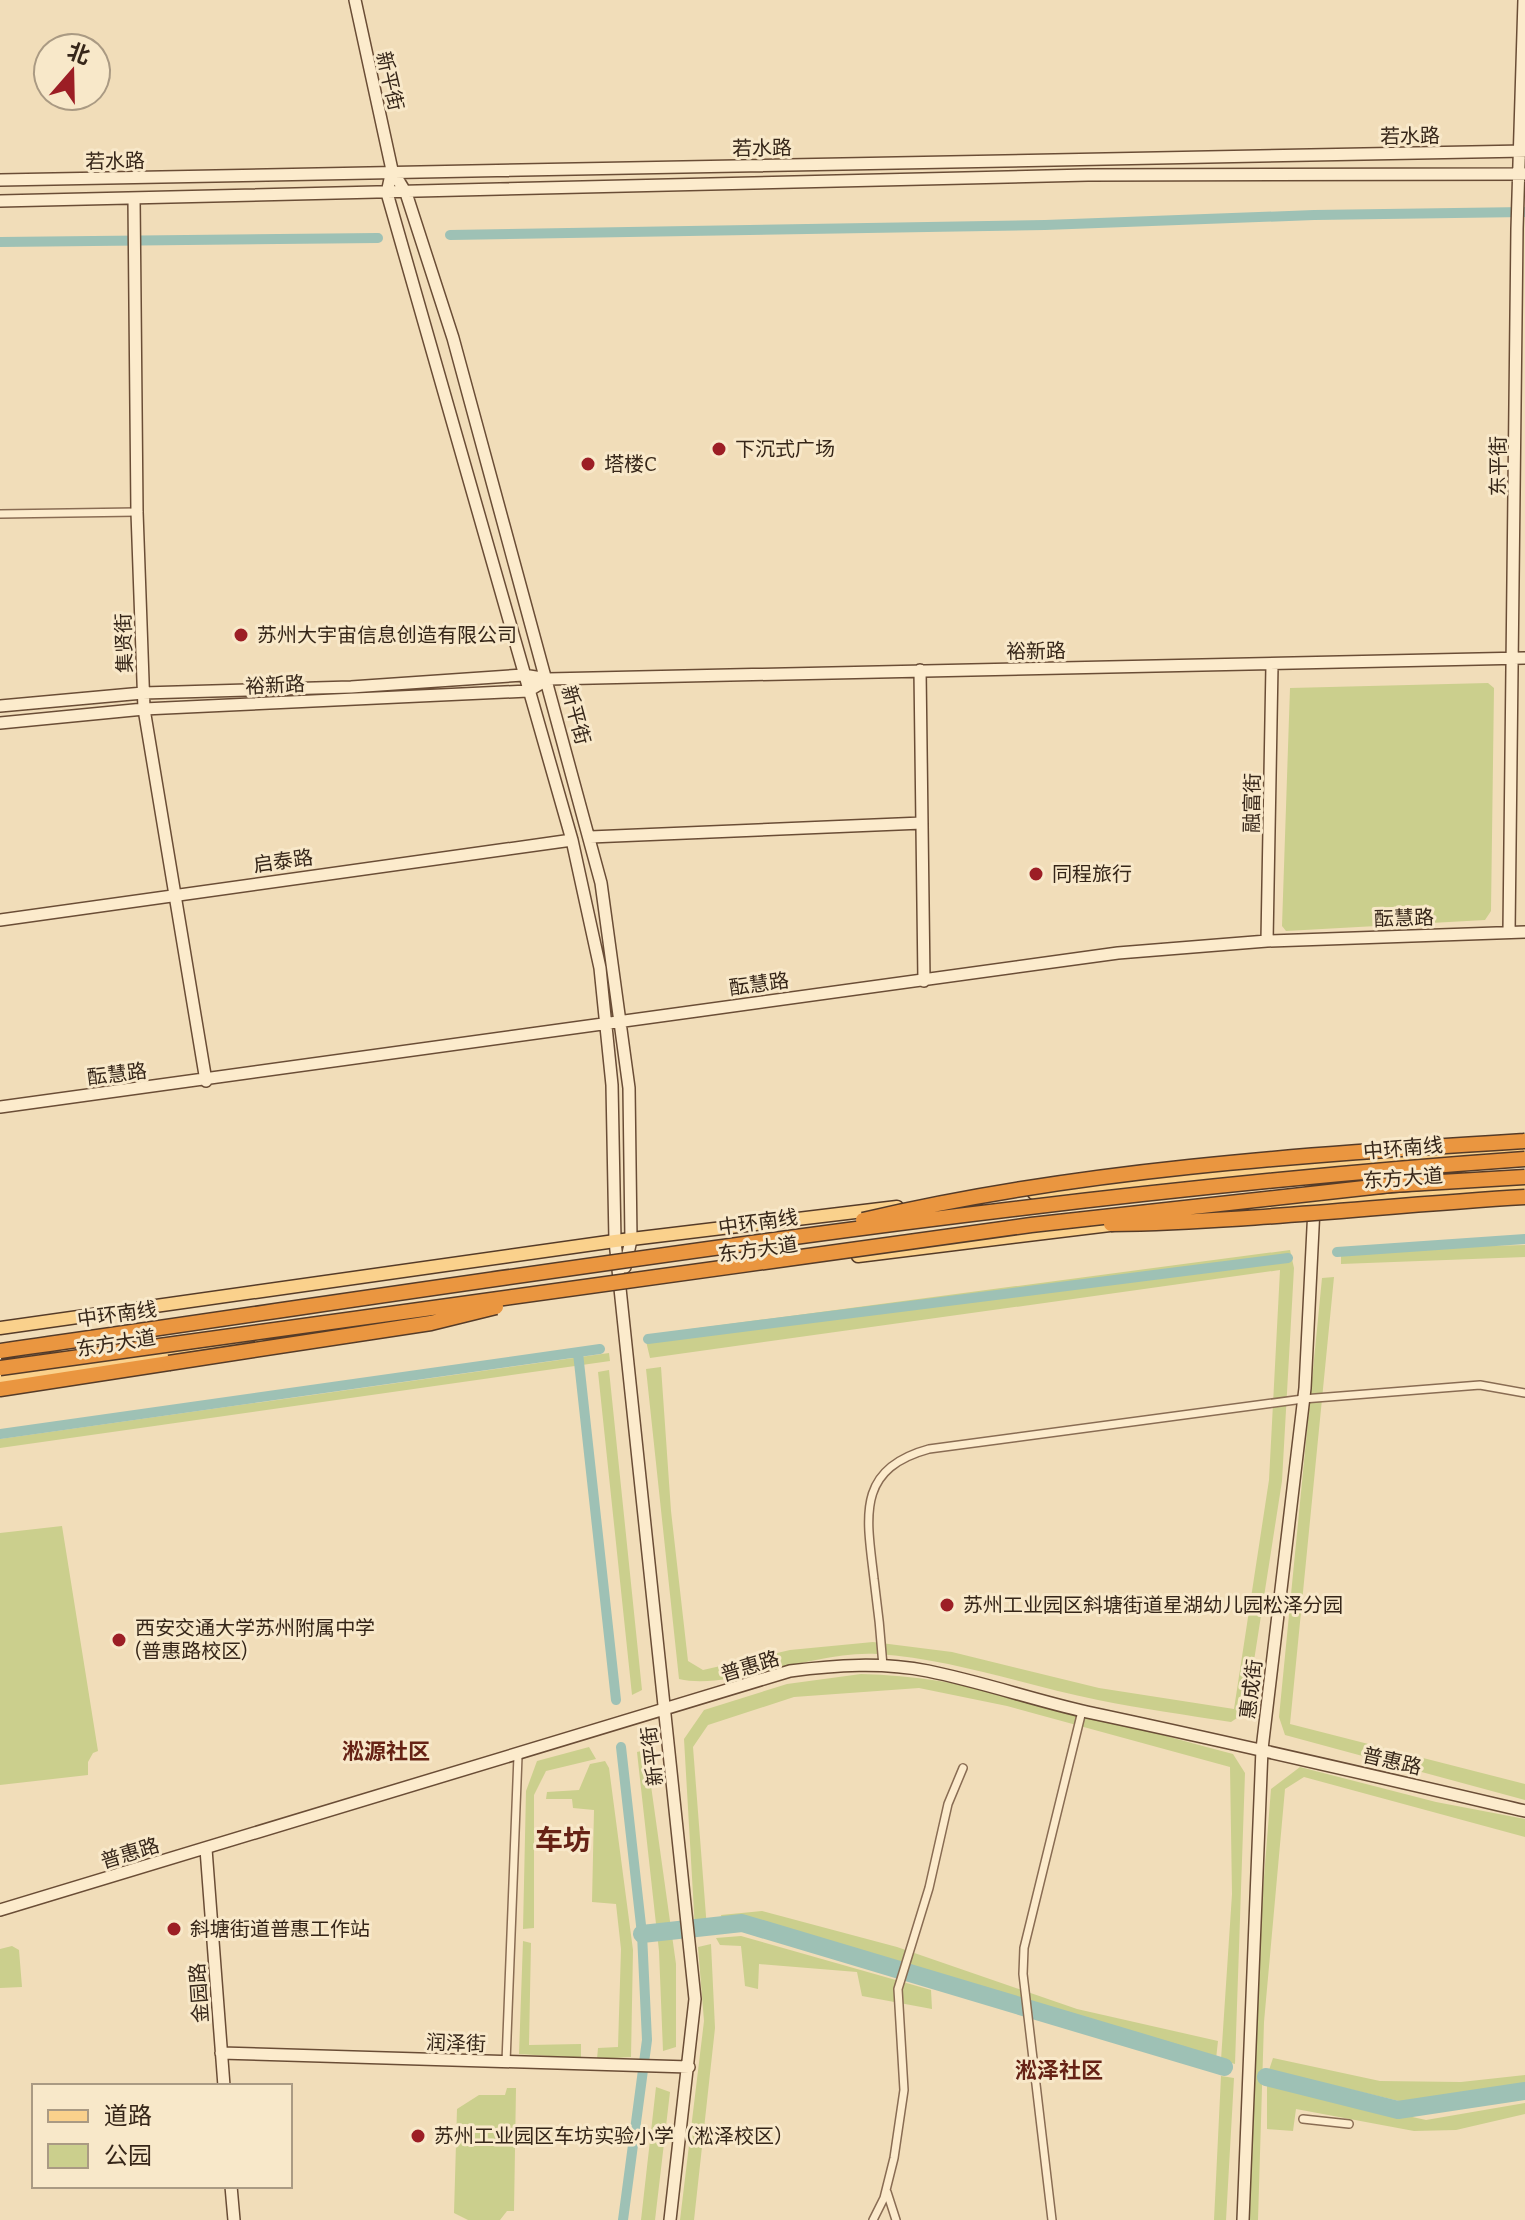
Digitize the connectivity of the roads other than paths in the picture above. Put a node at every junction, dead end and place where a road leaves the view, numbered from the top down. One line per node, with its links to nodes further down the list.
1 (355, 0): 4 (street, 新平街)
2 (1524, 0): 3 (street, 东平街)
3 (1524, 151): 4 (street, 若水路); 5 (street, 东平街)
4 (392, 170): 6 (street, 若水路); 7 (street, 新平街); 8 (street, 新平街)
5 (1522, 174): 8 (street, 若水路); 13 (street, 东平街)
6 (0, 180)
7 (387, 193): 8 (street, 若水路); 9 (street, 若水路); 16 (street, 新平街)
8 (406, 193): 17 (street, 新平街)
9 (134, 198): 10 (street, 若水路); 11 (street, 集贤街)
10 (0, 201)
11 (137, 512): 12 (street); 19 (street, 集贤街)
12 (0, 514)
13 (1520, 658): 14 (street, 裕新路); 28 (street, 东平街)
14 (1272, 665): 15 (street, 裕新路); 30 (street, 融富街)
15 (920, 670): 17 (street, 裕新路); 23 (street)
16 (523, 675): 17 (street, 裕新路); 18 (street, 新平街); 19 (street, 裕新路)
17 (548, 679): 18 (street, 裕新路); 24 (street, 新平街)
18 (528, 691): 21 (street, 裕新路); 25 (street, 新平街)
19 (143, 693): 20 (street, 裕新路); 21 (street, 集贤街)
20 (0, 706)
21 (144, 709): 22 (street, 裕新路); 26 (street, 集贤街)
22 (0, 723)
23 (922, 823): 24 (street); 31 (street)
24 (590, 837): 32 (street, 新平街)
25 (572, 840): 26 (street, 启泰路); 33 (street, 新平街)
26 (175, 895): 27 (street, 启泰路); 34 (street, 集贤街)
27 (0, 920)
28 (1509, 932): 29 (street, 酝慧路); 30 (street, 酝慧路)
29 (1525, 932)
30 (1267, 941): 31 (street, 酝慧路)
31 (924, 981): 32 (street, 酝慧路)
32 (622, 1021): 33 (street, 酝慧路); 46 (street, 新平街)
33 (605, 1022): 34 (street, 酝慧路); 47 (street, 新平街)
34 (206, 1081): 35 (street, 酝慧路)
35 (0, 1107)
36 (1525, 1141): 45 (highway, bridge)
37 (1525, 1148): 39 (main road, 东方大道)
38 (1525, 1159): 45 (highway, 中环南线, bridge)
39 (1315, 1164): 43 (street, 惠成街); 46 (main road, 东方大道)
40 (1525, 1177): 44 (highway, 中环南线, bridge)
41 (1525, 1189): 43 (main road, 东方大道)
42 (1525, 1197): 44 (highway, bridge)
43 (1315, 1204): 48 (main road, 东方大道); 56 (street, 惠成街)
44 (1031, 1225): 49 (highway, 中环南线, bridge)
45 (798, 1236): 51 (highway, 中环南线, bridge)
46 (631, 1240): 47 (main road, 东方大道); 48 (street, 新平街)
47 (615, 1241): 48 (street, 新平街); 50 (main road, 东方大道)
48 (621, 1288): 53 (main road, 东方大道); 59 (street, 新平街)
49 (560, 1291): 52 (highway, 中环南线, bridge); 54 (highway, bridge)
50 (0, 1328)
51 (0, 1351)
52 (0, 1368)
53 (0, 1381)
54 (0, 1389)
55 (1525, 1393): 56 (street)
56 (1303, 1399): 57 (street); 60 (street, 惠成街)
57 (883, 1666): 58 (street, 普惠路); 59 (street, 普惠路)
58 (1082, 1711): 60 (street, 普惠路); 78 (street)
59 (665, 1712): 61 (street, 普惠路); 68 (street, 新平街)
60 (1262, 1749): 63 (street, 普惠路); 79 (street, 惠成街)
61 (518, 1756): 64 (street, 普惠路); 67 (street)
62 (963, 1768): 73 (street)
63 (1525, 1811)
64 (206, 1849): 65 (street, 普惠路); 66 (street, 金园路)
65 (0, 1910)
66 (221, 2053): 67 (street, 润泽街); 69 (street, 金园路)
67 (506, 2062): 68 (street, 润泽街)
68 (689, 2067): 75 (street, 新平街)
69 (224, 2084)
70 (1303, 2119): 71 (street)
71 (1349, 2124)
72 (231, 2188): 74 (street)
73 (886, 2190): 76 (street); 77 (street)
74 (234, 2220)
75 (670, 2220)
76 (873, 2220)
77 (896, 2220)
78 (1052, 2220)
79 (1243, 2220)

